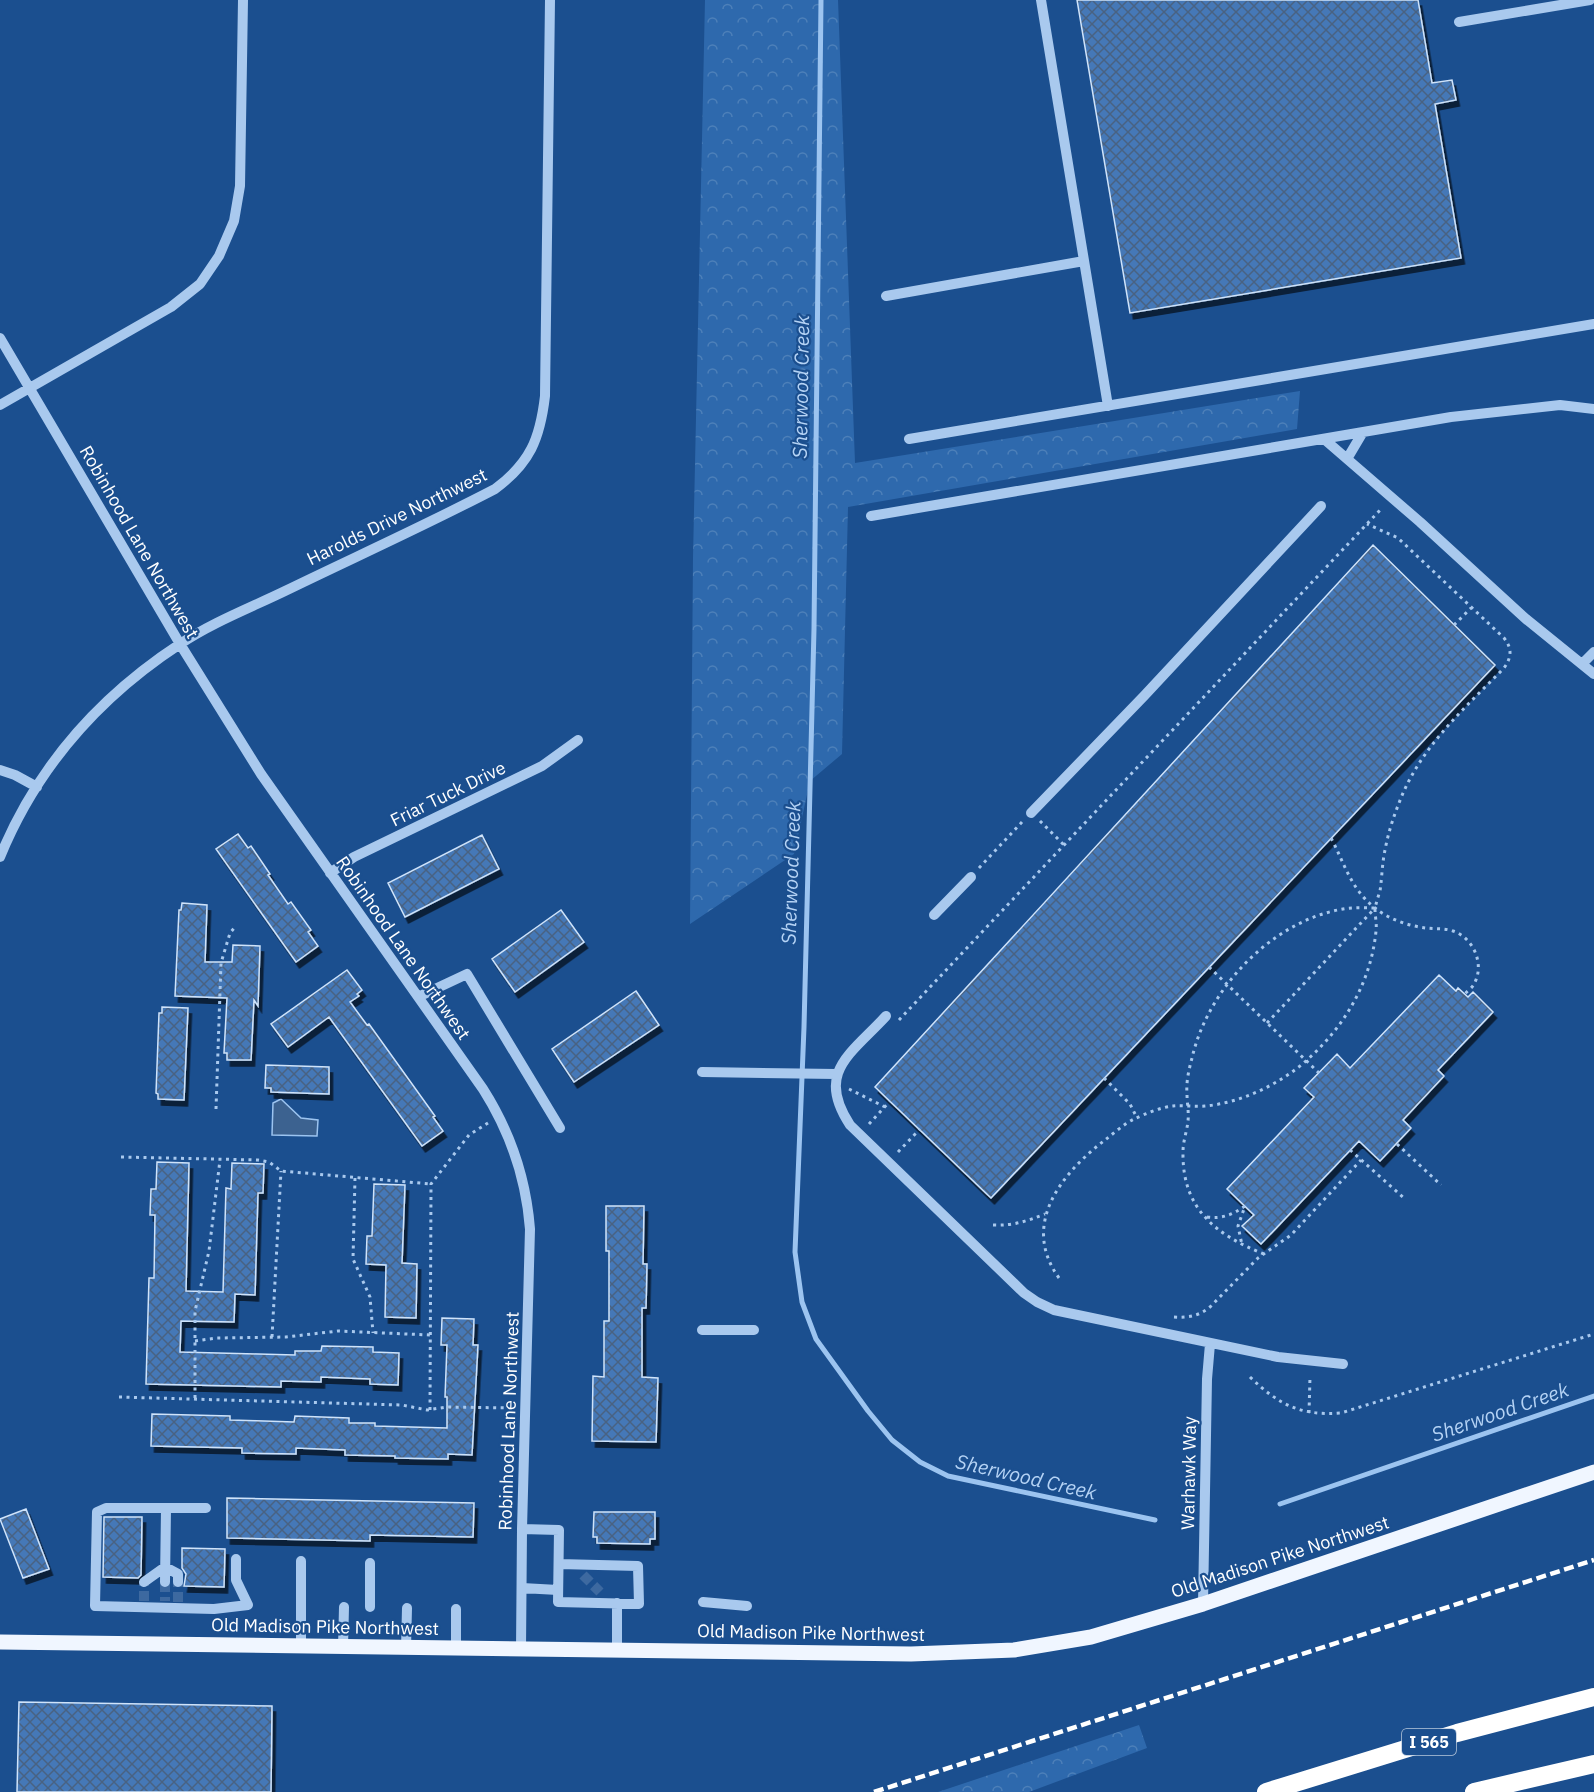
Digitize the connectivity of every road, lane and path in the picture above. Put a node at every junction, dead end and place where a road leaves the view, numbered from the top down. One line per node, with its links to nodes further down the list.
1 (243, 0): 10 (street)
2 (550, 0): 24 (street, Harolds Drive Northwest)
3 (1041, 0): 6 (street)
4 (1590, 0): 5 (street)
5 (1459, 22)
6 (1084, 261): 7 (street); 12 (street)
7 (886, 296)
8 (1594, 324): 12 (street)
9 (0, 338): 10 (street, Robinhood Lane Northwest)
10 (30, 388): 11 (street); 24 (street, Robinhood Lane Northwest)
11 (0, 405)
12 (1108, 406): 16 (street)
13 (1594, 409): 14 (street)
14 (1363, 432): 15 (street); 17 (street)
15 (1324, 439): 17 (street); 20 (street)
16 (909, 440)
17 (1347, 459): 18 (street)
18 (1392, 498): 21 (path); 26 (street)
19 (1321, 506): 31 (street)
20 (871, 516)
21 (1367, 524): 22 (path); 33 (path)
22 (1471, 608): 23 (path); 37 (path)
23 (1454, 625)
24 (180, 644): 30 (street, Harolds Drive Northwest); 35 (street, Robinhood Lane Northwest)
25 (1594, 652): 26 (street)
26 (1582, 664): 27 (street)
27 (1594, 674)
28 (578, 740): 35 (street, Friar Tuck Drive)
29 (0, 770): 30 (street)
30 (37, 787): 34 (street, Harolds Drive Northwest)
31 (1031, 813): 33 (path); 36 (path)
32 (1331, 838): 37 (path)
33 (1064, 845): 45 (path)
34 (0, 857)
35 (330, 873): 43 (street, Robinhood Lane Northwest)
36 (971, 876): 38 (street)
37 (1375, 908): 41 (path); 42 (path); 46 (path); 47 (path)
38 (934, 915)
39 (236, 927): 56 (path)
40 (1209, 967): 41 (path)
41 (1227, 985): 46 (path); 54 (path)
42 (1465, 994)
43 (418, 998): 57 (street, Robinhood Lane Northwest); 61 (street)
44 (886, 1016): 50 (street)
45 (897, 1023)
46 (1267, 1023): 47 (path)
47 (1306, 1060): 49 (path); 54 (path)
48 (702, 1072): 50 (street)
49 (1319, 1073)
50 (836, 1074): 89 (street)
51 (1104, 1078): 58 (path)
52 (849, 1098): 55 (path)
53 (890, 1101): 55 (path)
54 (1188, 1106): 58 (path); 76 (path)
55 (885, 1107): 60 (path)
56 (216, 1109)
57 (500, 1116): 72 (path); 95 (street, Robinhood Lane Northwest)
58 (1137, 1118): 75 (path)
59 (862, 1120): 60 (path)
60 (867, 1125): 63 (path)
61 (560, 1128)
62 (920, 1129): 68 (path)
63 (875, 1132)
64 (1396, 1144): 73 (path)
65 (1350, 1150): 69 (path)
66 (121, 1157): 67 (path)
67 (220, 1160): 70 (path); 88 (path)
68 (903, 1160)
69 (1361, 1160): 74 (path); 79 (path)
70 (280, 1172): 71 (path); 87 (path)
71 (355, 1178): 72 (path); 84 (path)
72 (431, 1184): 86 (path)
73 (1441, 1185)
74 (1405, 1199)
75 (1045, 1214): 77 (path); 80 (path)
76 (1205, 1217): 78 (path); 78 (path)
77 (993, 1225)
78 (1242, 1245): 79 (path)
79 (1264, 1254): 81 (path)
80 (1059, 1278)
81 (1174, 1317)
82 (702, 1330): 83 (street)
83 (754, 1330)
84 (373, 1333): 86 (path); 87 (path)
85 (1594, 1334): 97 (path)
86 (430, 1335): 96 (path)
87 (272, 1337): 88 (path)
88 (195, 1341): 94 (path)
89 (1210, 1344): 90 (street); 117 (street, Warhawk Way)
90 (1344, 1364)
91 (1250, 1377): 97 (path)
92 (1310, 1377): 97 (path)
93 (119, 1397): 94 (path)
94 (195, 1398): 96 (path)
95 (526, 1408): 96 (path); 101 (street, Robinhood Lane Northwest)
96 (430, 1410)
97 (1309, 1413)
98 (1594, 1472): 117 (main road, Old Madison Pike Northwest)
99 (206, 1508): 100 (street)
100 (166, 1509): 102 (street); 107 (street)
101 (522, 1529): 105 (street); 112 (street, Robinhood Lane Northwest)
102 (236, 1559)
103 (301, 1561): 124 (street)
104 (370, 1563): 120 (street)
105 (559, 1564): 106 (street); 113 (street)
106 (574, 1564): 108 (street); 116 (street)
107 (165, 1567): 109 (street); 110 (street); 111 (street)
108 (583, 1575)
109 (144, 1582)
110 (165, 1582)
111 (178, 1582)
112 (522, 1588): 113 (street); 128 (street, Robinhood Lane Northwest)
113 (558, 1590): 116 (street)
114 (600, 1592): 116 (street)
115 (703, 1602): 118 (street)
116 (614, 1603): 129 (street)
117 (1203, 1604): 129 (main road, Old Madison Pike Northwest)
118 (747, 1606)
119 (344, 1607): 125 (street)
120 (370, 1607)
121 (407, 1608): 126 (street)
122 (456, 1609): 127 (street)
123 (0, 1642): 124 (main road, Old Madison Pike Northwest)
124 (301, 1646): 125 (main road, Old Madison Pike Northwest)
125 (343, 1647): 126 (main road, Old Madison Pike Northwest)
126 (406, 1648): 127 (main road, Old Madison Pike Northwest)
127 (456, 1648): 128 (main road, Old Madison Pike Northwest)
128 (521, 1649): 129 (main road, Old Madison Pike Northwest)
129 (617, 1650)
130 (1594, 1697): 132 (highway, I 565)
131 (1594, 1764): 133 (highway)
132 (1266, 1792)
133 (1474, 1792)

